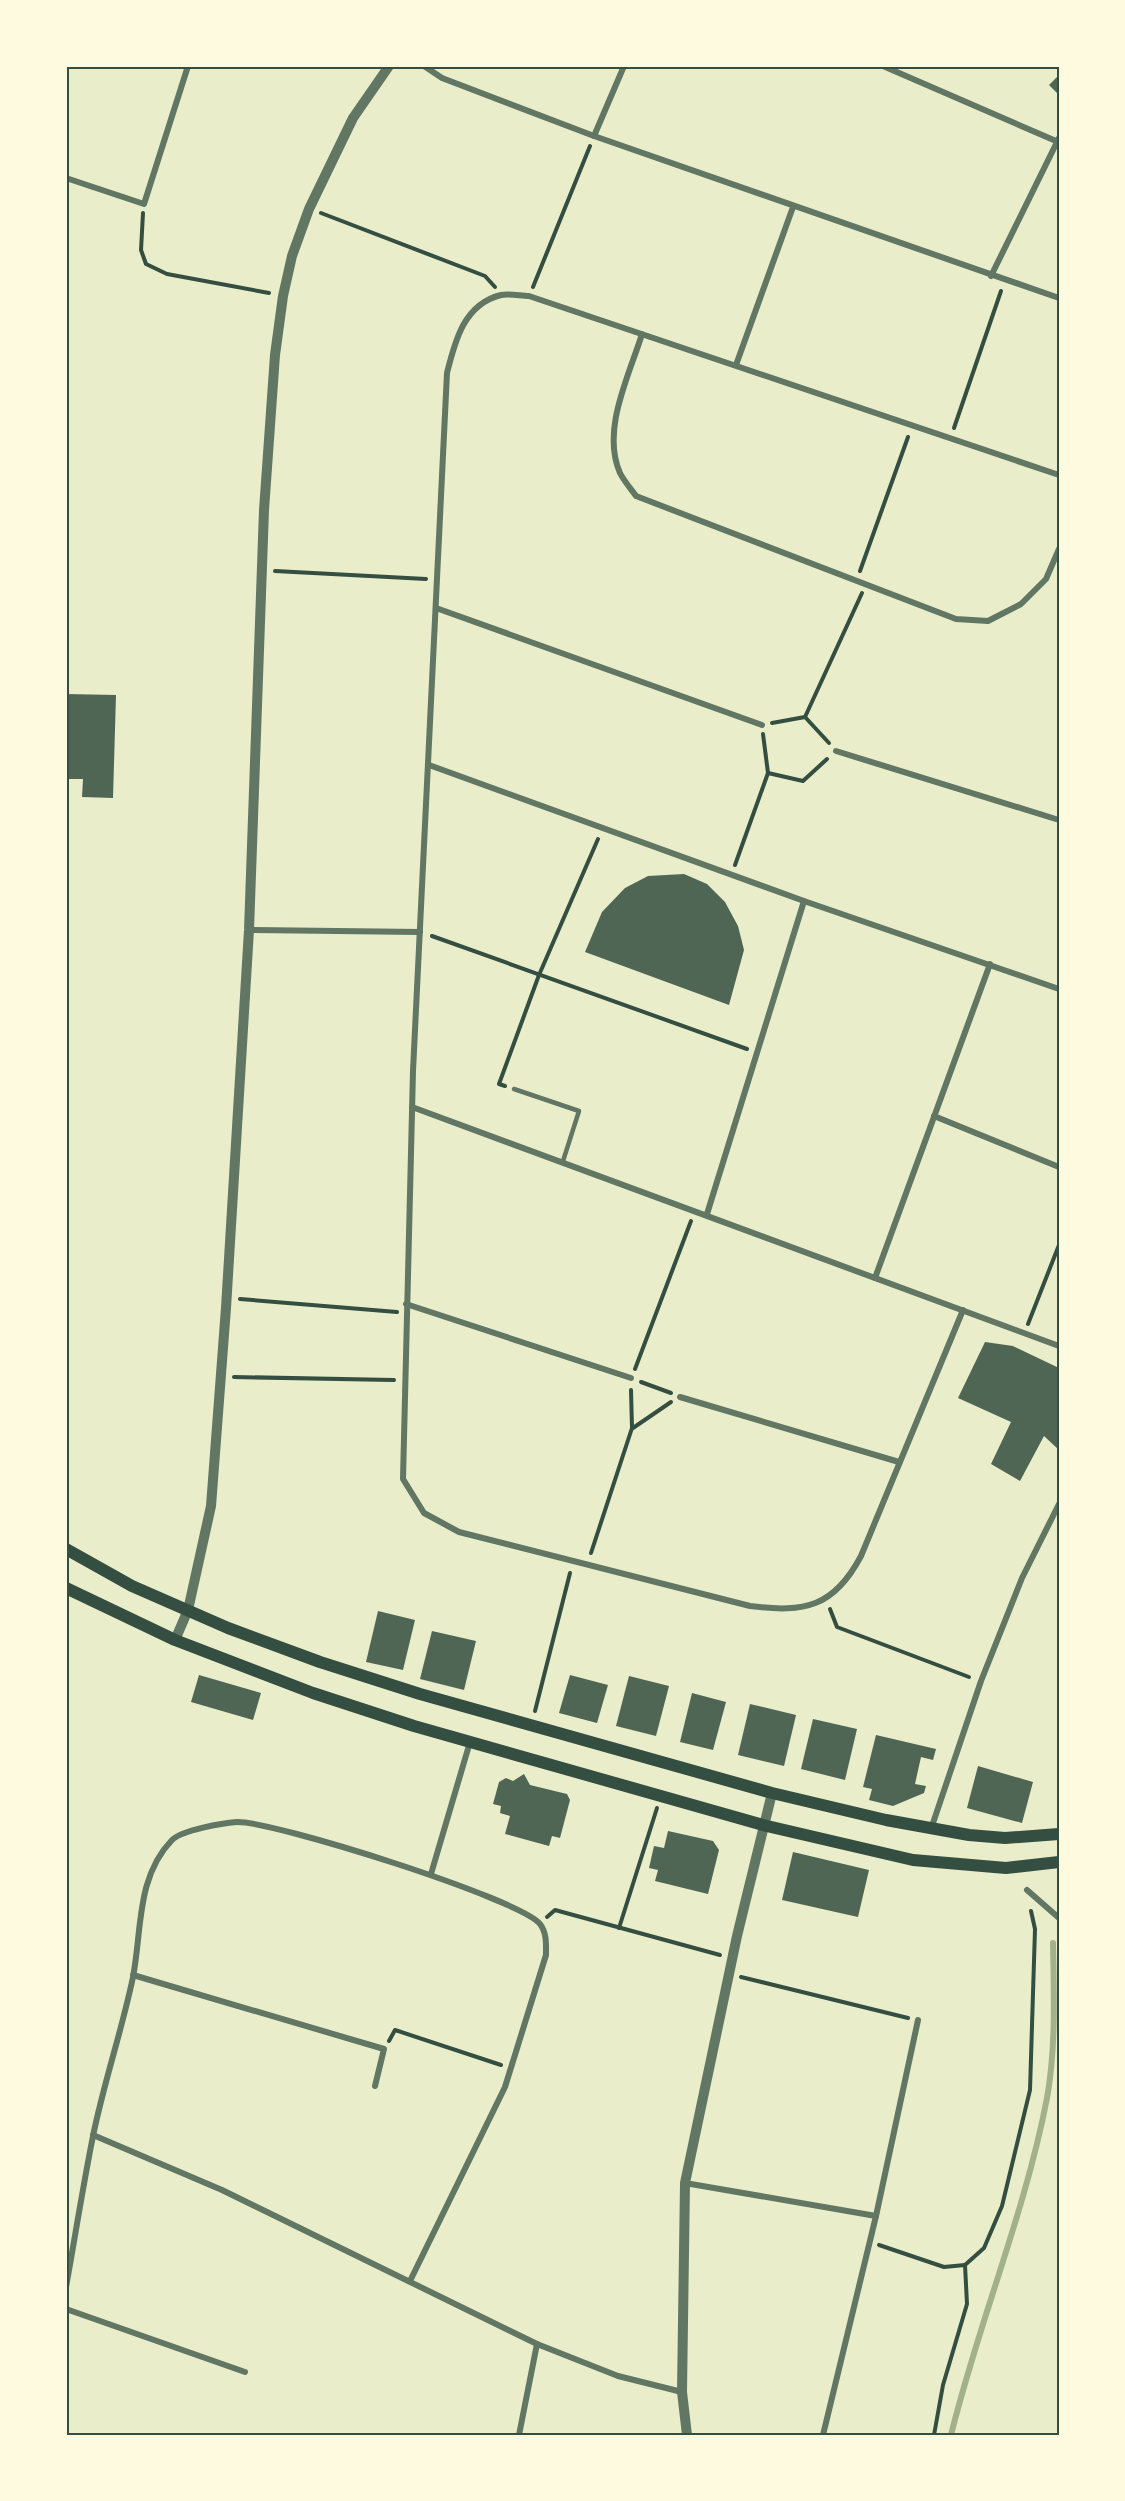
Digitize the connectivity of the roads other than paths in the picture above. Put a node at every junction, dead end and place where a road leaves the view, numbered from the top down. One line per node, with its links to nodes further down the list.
1 (188, 66): 8 (street)
2 (389, 66): 22 (street)
3 (424, 66): 6 (street)
4 (624, 66): 6 (street)
5 (884, 66): 7 (street)
6 (594, 136): 9 (street)
7 (1058, 139): 10 (street)
8 (66, 178)
9 (794, 207): 10 (street); 13 (street)
10 (991, 276): 11 (street)
11 (1059, 298)
12 (642, 334): 13 (street); 15 (street); 16 (street)
13 (736, 365): 14 (street)
14 (1059, 474)
15 (1059, 549)
16 (436, 608): 17 (street); 19 (street)
17 (762, 725)
18 (836, 751): 20 (street)
19 (429, 765): 21 (street); 23 (street)
20 (1059, 820)
21 (804, 901): 24 (street); 31 (street)
22 (249, 930): 23 (street); 42 (street)
23 (420, 932): 27 (street)
24 (990, 964): 25 (street); 28 (street)
25 (1059, 989)
26 (514, 1089): 29 (lane)
27 (412, 1107): 29 (street); 33 (street)
28 (934, 1116): 30 (street); 32 (street)
29 (563, 1161): 31 (street)
30 (1059, 1167)
31 (707, 1214): 32 (street)
32 (875, 1278): 34 (street)
33 (406, 1304): 36 (street); 38 (street)
34 (963, 1310): 35 (street); 38 (street)
35 (1059, 1346)
36 (631, 1378)
37 (680, 1397): 38 (street)
38 (899, 1462)
39 (1059, 1504): 47 (street)
40 (66, 1549): 42 (main road)
41 (66, 1587): 43 (main road)
42 (188, 1610): 43 (street); 45 (main road)
43 (175, 1640): 44 (main road)
44 (470, 1742): 46 (main road); 50 (street)
45 (772, 1793): 46 (street); 47 (main road)
46 (763, 1825): 49 (main road); 57 (street)
47 (931, 1829): 48 (main road)
48 (1059, 1834)
49 (1059, 1862)
50 (431, 1874): 53 (street); 59 (street)
51 (1027, 1890): 52 (street)
52 (1059, 1918)
53 (133, 1976): 55 (street); 56 (street)
54 (918, 2020): 58 (street)
55 (375, 2086)
56 (93, 2135): 59 (street); 60 (street)
57 (685, 2183): 58 (street); 64 (street)
58 (876, 2216): 67 (street)
59 (410, 2281): 62 (street)
60 (66, 2287)
61 (66, 2308): 63 (street)
62 (537, 2344): 64 (street); 65 (street)
63 (245, 2372)
64 (682, 2392): 66 (street)
65 (519, 2435)
66 (687, 2435)
67 (823, 2435)

